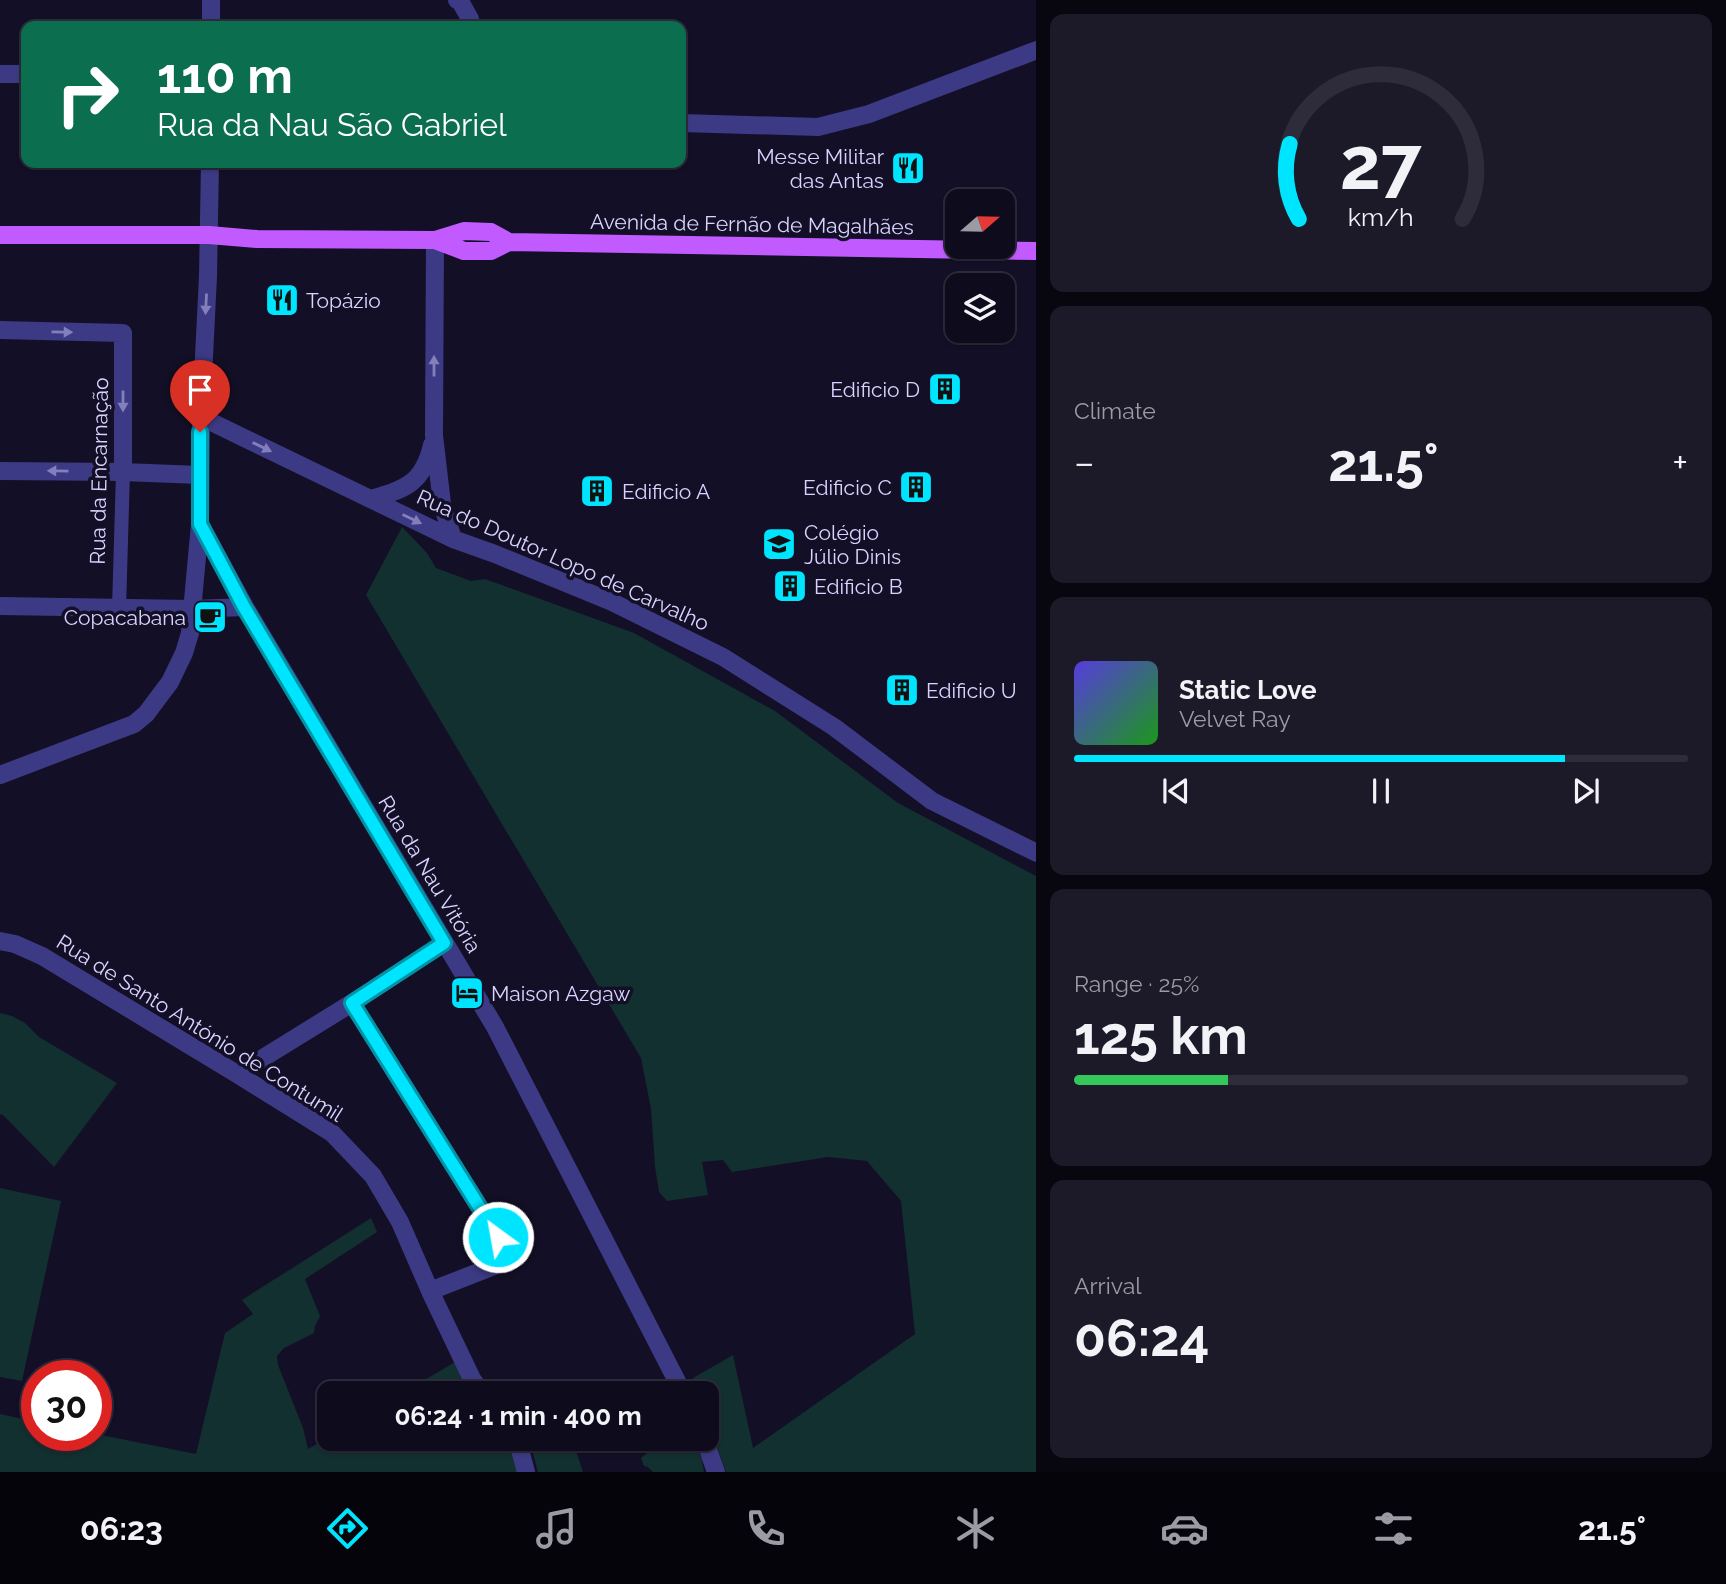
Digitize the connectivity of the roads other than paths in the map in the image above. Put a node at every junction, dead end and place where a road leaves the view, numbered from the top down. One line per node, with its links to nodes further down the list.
1 (211, 0): 3 (street)
2 (457, 0): 4 (street)
3 (211, 21)
4 (470, 21)
5 (1036, 50): 8 (street)
6 (0, 74): 7 (street)
7 (21, 74)
8 (686, 123)
9 (210, 168): 11 (street)
10 (0, 235): 11 (main road, Avenida de Fernão de Magalhães)
11 (209, 235): 12 (main road, Avenida de Fernão de Magalhães); 15 (street, one-way to 15)
12 (435, 240): 13 (main road, Avenida de Fernão de Magalhães); 16 (street, one-way to 12)
13 (1036, 251)
14 (0, 330): 18 (street, Rua da Encarnação, one-way to 18)
15 (201, 417): 19 (street); 20 (street, Rua do Doutor Lopo de Carvalho, one-way to 20)
16 (434, 435): 20 (street); 22 (street)
17 (0, 471): 18 (street, one-way to 17)
18 (123, 472): 19 (street); 25 (street, Rua da Encarnação)
19 (200, 475): 21 (street)
20 (371, 499): 22 (street, Rua do Doutor Lopo de Carvalho, one-way to 22)
21 (200, 524): 24 (street, Rua da Nau Vitória); 26 (street)
22 (453, 539): 28 (street, Rua do Doutor Lopo de Carvalho)
23 (0, 606): 25 (street)
24 (244, 607): 26 (street); 30 (street, Rua da Nau Vitória)
25 (120, 608): 26 (street)
26 (192, 609): 27 (street)
27 (0, 775)
28 (1036, 853)
29 (0, 941): 32 (street, Rua de Santo António de Contumil)
30 (444, 943): 31 (street); 35 (street, Rua da Nau Vitória)
31 (352, 1003): 32 (street); 33 (street)
32 (237, 1074): 33 (street, Rua de Santo António de Contumil)
33 (430, 1291): 34 (street, Rua de Santo António de Contumil)
34 (473, 1381)
35 (677, 1381)
36 (520, 1451): 38 (street)
37 (709, 1451): 39 (street)
38 (526, 1472)
39 (716, 1472)

